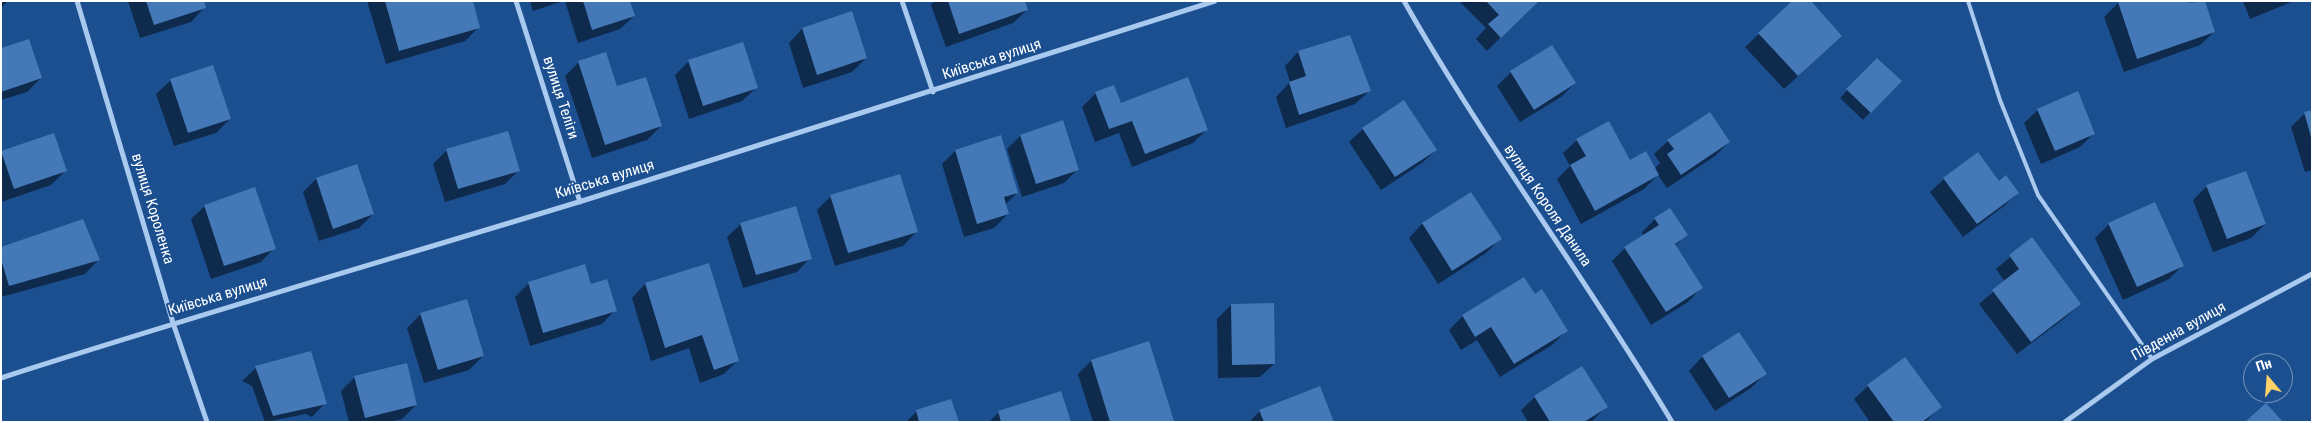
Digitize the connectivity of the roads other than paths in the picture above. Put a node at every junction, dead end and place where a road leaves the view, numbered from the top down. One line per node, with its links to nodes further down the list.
1 (77, 1): 10 (street, вулиця Короленка)
2 (516, 1): 8 (street, вулиця Теліги)
3 (902, 1): 7 (street)
4 (1216, 1): 7 (street, Київська вулиця)
5 (1404, 1): 14 (street, вулиця Короля Данила)
6 (1968, 1): 11 (lane)
7 (933, 92): 8 (street, Київська вулиця)
8 (580, 202): 10 (street, Київська вулиця)
9 (2312, 274): 11 (street, Південна вулиця)
10 (173, 323): 12 (street, Київська вулиця); 13 (street, вулиця Короленка)
11 (2152, 359): 15 (street, Південна вулиця)
12 (1, 378)
13 (207, 422)
14 (1672, 422)
15 (2065, 422)

